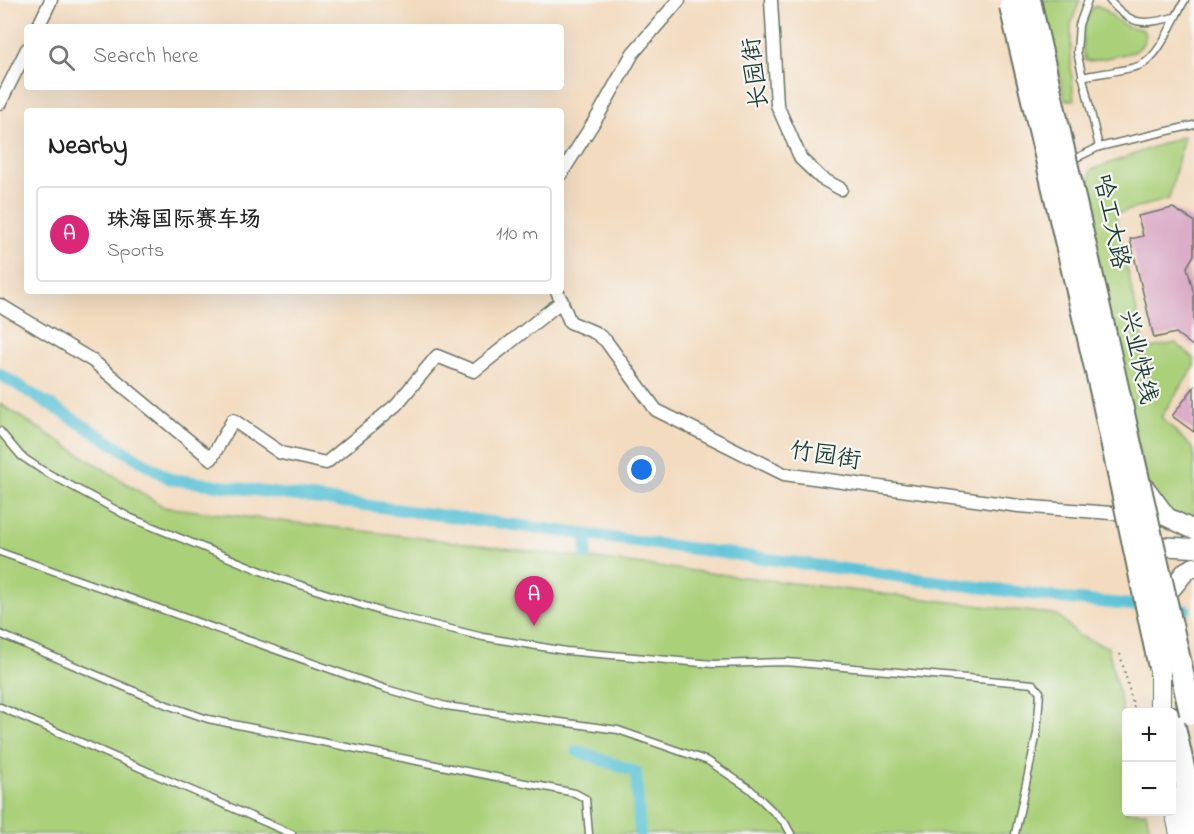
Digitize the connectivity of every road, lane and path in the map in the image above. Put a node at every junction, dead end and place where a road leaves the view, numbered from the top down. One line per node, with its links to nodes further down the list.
1 (51, 0): 12 (street)
2 (679, 0): 19 (street)
3 (771, 0): 20 (street, 长园街)
4 (1004, 0): 25 (street, 哈工大路)
5 (1009, 0): 35 (highway, 兴业快线, bridge)
6 (1029, 0): 40 (highway, 兴业快线, bridge)
7 (1034, 0): 18 (street, 哈工大路)
8 (1088, 0): 14 (lane)
9 (1108, 0): 11 (lane)
10 (1185, 0): 11 (lane)
11 (1174, 17): 14 (lane)
12 (39, 24)
13 (24, 55): 15 (street)
14 (1082, 77): 17 (lane)
15 (0, 104)
16 (1194, 125): 17 (lane)
17 (1099, 147): 18 (lane)
18 (1072, 160): 24 (street, 哈工大路)
19 (564, 169)
20 (841, 189)
21 (559, 296): 22 (street); 25 (street, 竹园街)
22 (0, 305)
23 (0, 431): 48 (lane)
24 (1144, 486): 26 (street); 27 (street, 哈工大路)
25 (1124, 514): 27 (street); 33 (street, 哈工大路, bridge)
26 (1194, 530)
27 (1157, 546): 28 (street); 31 (street, 哈工大路)
28 (1194, 549)
29 (0, 552): 47 (lane)
30 (1194, 567): 31 (street)
31 (1167, 594): 33 (street, 哈工大路, bridge)
32 (0, 634): 46 (lane)
33 (1156, 635): 39 (street, 哈工大路); 42 (street, 哈工大路)
34 (1120, 654): 37 (path)
35 (1160, 667): 38 (main road, bridge); 40 (highway, 兴业快线, bridge)
36 (0, 707): 45 (lane)
37 (1134, 708)
38 (1162, 708)
39 (1162, 708)
40 (1184, 718): 44 (highway, 兴业快线)
41 (1175, 762): 50 (street)
42 (1194, 771)
43 (1176, 816): 49 (main road)
44 (1194, 818)
45 (292, 834)
46 (589, 834)
47 (791, 834)
48 (1015, 834)
49 (1180, 834)
50 (1192, 834)

